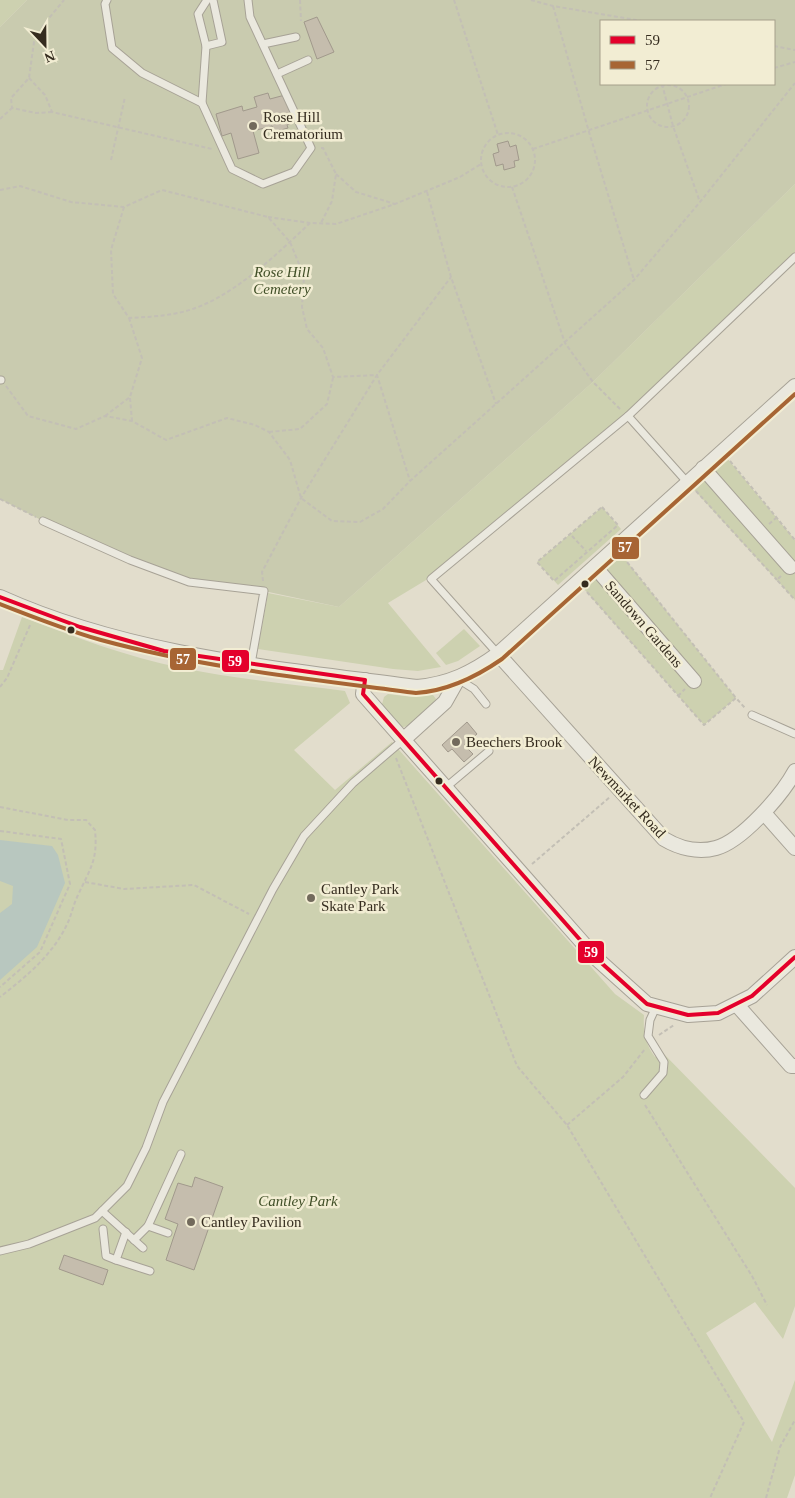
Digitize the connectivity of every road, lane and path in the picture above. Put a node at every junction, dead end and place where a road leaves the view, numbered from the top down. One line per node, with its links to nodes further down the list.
1 (64, 0): 21 (path)
2 (107, 0): 29 (lane)
3 (207, 0): 14 (lane)
4 (213, 0): 14 (lane)
5 (247, 0): 13 (lane)
6 (300, 0): 11 (path)
7 (454, 0): 38 (path)
8 (531, 0): 9 (path)
9 (554, 6): 10 (path); 37 (path)
10 (636, 20)
11 (300, 21)
12 (296, 37): 13 (lane)
13 (263, 44): 20 (lane)
14 (206, 46): 29 (lane)
15 (775, 46): 16 (path)
16 (795, 50)
17 (308, 60): 20 (lane)
18 (795, 62): 19 (path)
19 (775, 68)
20 (277, 74): 39 (lane)
21 (29, 78): 31 (path); 33 (path)
22 (795, 82): 48 (path)
23 (661, 85): 32 (path)
24 (662, 85): 30 (path)
25 (670, 85): 27 (path)
26 (723, 85): 27 (path)
27 (687, 96): 30 (path); 35 (path)
28 (125, 97): 36 (path)
29 (202, 103): 41 (lane)
30 (667, 104): 32 (path); 35 (path)
31 (12, 108): 33 (path); 34 (path)
32 (648, 111): 35 (path); 37 (path)
33 (52, 112): 36 (path)
34 (0, 119)
35 (673, 126): 48 (path)
36 (119, 127): 41 (path); 42 (path)
37 (588, 132): 40 (path); 57 (path)
38 (498, 135): 40 (path); 43 (path)
39 (311, 148): 41 (lane); 44 (path)
40 (533, 149): 45 (path)
41 (224, 152)
42 (111, 160)
43 (481, 164): 45 (path); 47 (path)
44 (336, 174): 49 (path); 53 (path)
45 (512, 187): 59 (path)
46 (0, 190): 50 (path)
47 (427, 192): 49 (path); 56 (path)
48 (700, 202): 57 (path)
49 (395, 204): 53 (path)
50 (124, 207): 51 (path); 58 (path)
51 (268, 217): 52 (path); 54 (path)
52 (310, 224): 53 (path); 54 (path)
53 (321, 224)
54 (290, 242): 58 (path); 61 (path)
55 (795, 257): 67 (lane)
56 (451, 277): 60 (path); 65 (path)
57 (634, 280): 59 (path)
58 (129, 318): 64 (path)
59 (565, 343): 65 (path); 67 (path)
60 (377, 375): 61 (path); 72 (path); 75 (path)
61 (333, 377): 69 (path)
62 (0, 380): 66 (path)
63 (795, 386): 70 (street)
64 (130, 397): 66 (path); 68 (path)
65 (496, 404): 72 (path)
66 (105, 416): 68 (path)
67 (628, 416): 73 (lane); 89 (lane)
68 (132, 421): 69 (path)
69 (269, 432): 75 (path)
70 (722, 452): 71 (street); 78 (path)
71 (703, 468): 73 (street); 82 (street)
72 (410, 481): 75 (path)
73 (687, 482): 79 (street); 83 (path)
74 (0, 498): 76 (path)
75 (300, 498): 85 (path)
76 (43, 521): 85 (lane)
77 (572, 536): 80 (path)
78 (795, 540)
79 (616, 548): 81 (street); 95 (path)
80 (587, 552): 80 (path); 81 (path)
81 (596, 565): 84 (street); 93 (street, Sandown Gardens)
82 (790, 567): 83 (path)
83 (777, 580): 87 (path)
84 (578, 581): 89 (street); 95 (path)
85 (264, 590): 90 (lane)
86 (0, 597): 88 (street)
87 (795, 600)
88 (34, 612): 90 (street); 94 (path)
89 (498, 654): 91 (street); 103 (street, Newmarket Road)
90 (251, 664): 92 (street)
91 (458, 679): 92 (street); 96 (lane); 99 (street)
92 (365, 680): 99 (street)
93 (694, 681)
94 (0, 687)
95 (736, 698): 97 (path)
96 (486, 704)
97 (752, 715): 98 (lane)
98 (795, 734)
99 (398, 744): 102 (street); 110 (lane); 120 (path)
100 (489, 751): 102 (lane)
101 (795, 771): 105 (street, Newmarket Road)
102 (445, 788): 108 (street)
103 (619, 790): 105 (street, Newmarket Road); 108 (path)
104 (0, 807): 109 (path)
105 (764, 813): 107 (street)
106 (0, 831): 112 (path)
107 (795, 848)
108 (522, 872): 115 (street)
109 (84, 882): 110 (path); 113 (path)
110 (258, 919): 122 (lane)
111 (795, 957): 114 (street)
112 (0, 987)
113 (0, 997)
114 (737, 1005): 116 (street); 118 (street)
115 (656, 1007): 116 (street); 117 (lane)
116 (688, 1016): 117 (path)
117 (650, 1041): 119 (lane); 120 (path)
118 (795, 1066)
119 (644, 1095): 132 (path)
120 (567, 1125): 134 (path)
121 (181, 1154): 123 (lane)
122 (102, 1211): 125 (lane); 129 (lane)
123 (148, 1226): 126 (lane); 127 (lane)
124 (103, 1229): 130 (lane)
125 (126, 1232): 127 (lane); 130 (lane)
126 (168, 1233)
127 (134, 1240): 128 (lane)
128 (143, 1248)
129 (0, 1251)
130 (116, 1260): 131 (lane)
131 (150, 1271)
132 (767, 1305)
133 (795, 1420): 135 (path)
134 (710, 1498)
135 (766, 1498)

